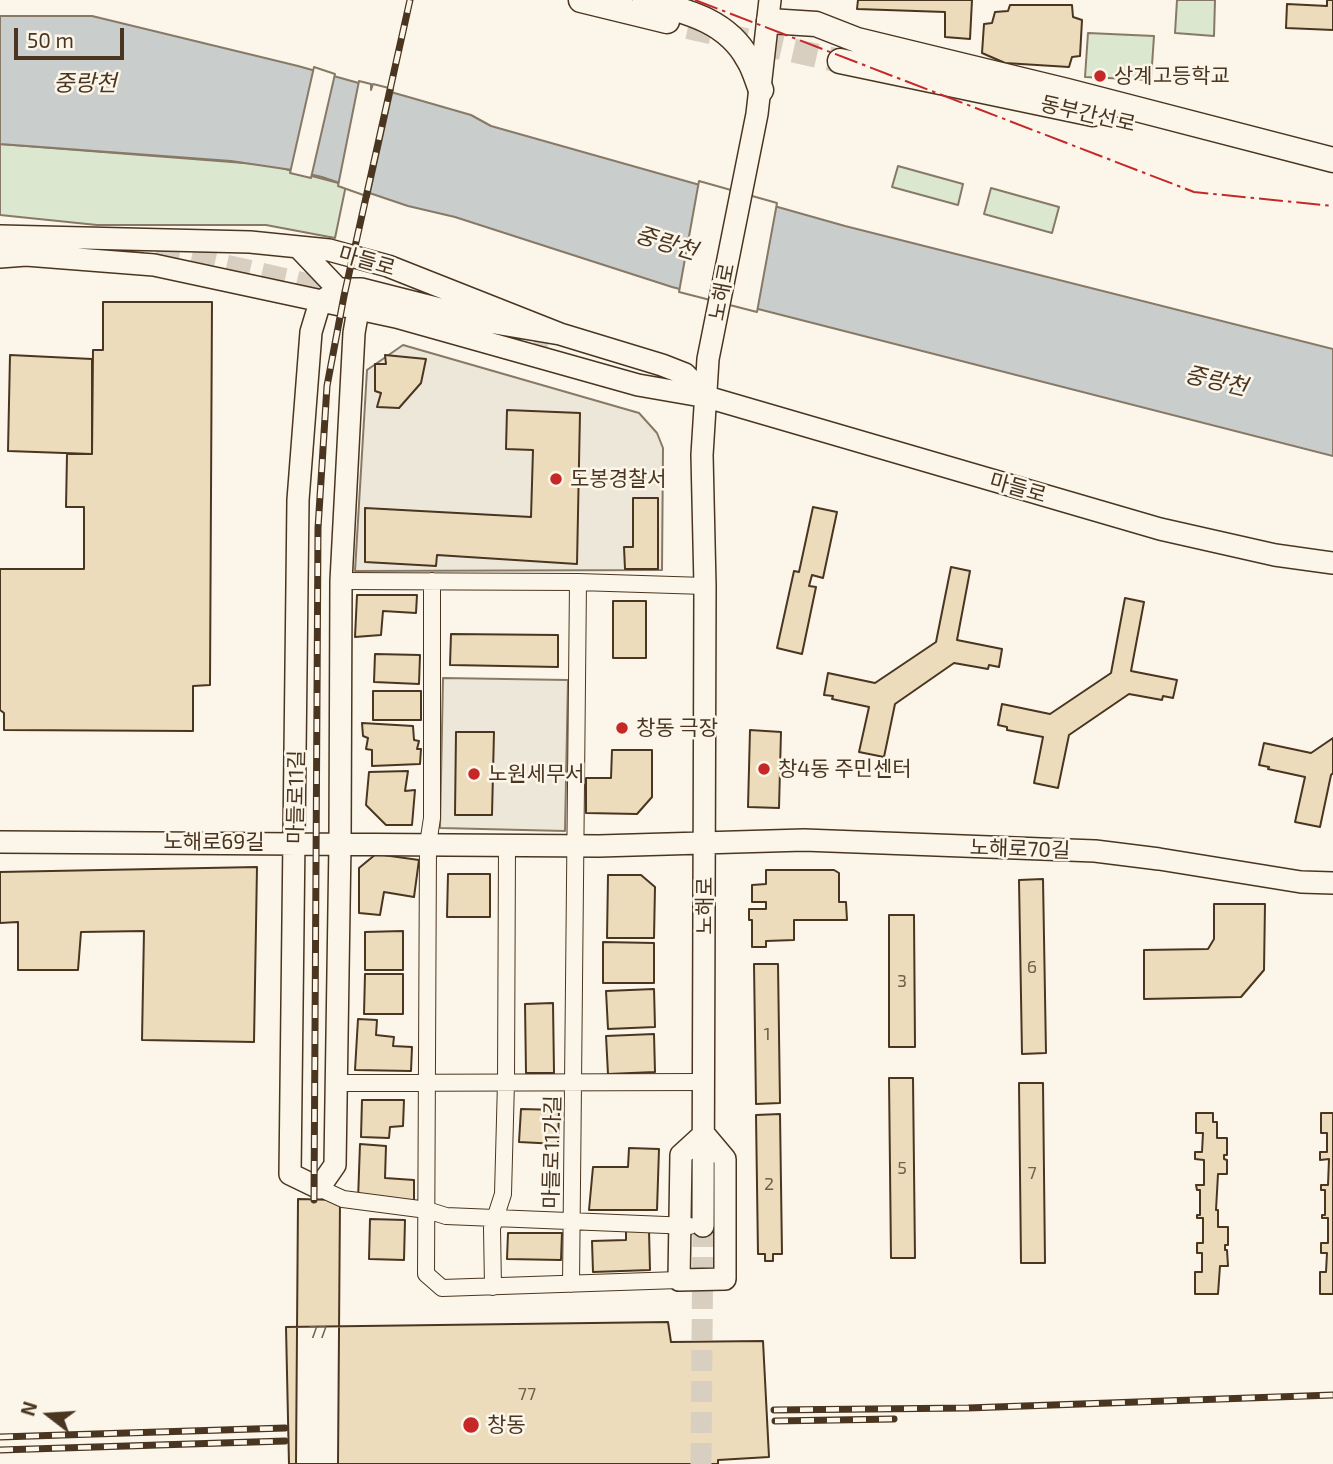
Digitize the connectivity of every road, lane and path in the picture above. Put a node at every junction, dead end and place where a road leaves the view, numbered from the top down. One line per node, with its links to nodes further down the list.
1 (580, 0): 6 (highway)
2 (645, 0): 4 (highway)
3 (708, 0): 4 (highway)
4 (672, 7): 8 (highway)
5 (770, 10): 8 (main road, 노해로); 9 (highway)
6 (688, 27)
7 (840, 61): 10 (highway, 동부간선로)
8 (761, 90): 20 (main road, 노해로)
9 (1333, 160)
10 (1333, 175)
11 (0, 236): 12 (main road, 마들로)
12 (299, 248): 14 (main road); 18 (main road, 마들로)
13 (0, 257): 15 (main road, 마들로)
14 (340, 289): 15 (main road); 16 (main road); 18 (main road)
15 (320, 302): 16 (main road, 마들로); 27 (main road, 마들로11길)
16 (358, 310): 17 (main road, 마들로); 19 (main road, 마들로11길)
17 (396, 317): 19 (main road); 20 (main road, 마들로)
18 (560, 334): 20 (main road, 마들로)
19 (353, 351): 22 (main road, 마들로11길)
20 (706, 397): 21 (main road, 마들로); 25 (main road, 노해로)
21 (1333, 563)
22 (341, 581): 23 (street); 28 (main road, 마들로11길)
23 (432, 581): 24 (street); 30 (street)
24 (578, 582): 25 (street); 32 (street)
25 (705, 586): 29 (main road, 노해로)
26 (0, 842): 27 (main road, 노해로69길)
27 (296, 843): 28 (main road, 노해로69길); 40 (main road, 마들로11길)
28 (340, 843): 30 (main road, 노해로69길); 38 (main road, 마들로11길)
29 (705, 843): 32 (main road, 노해로69길); 33 (main road, 노해로70길); 37 (main road, 노해로)
30 (428, 844): 31 (main road, 노해로69길); 34 (street)
31 (507, 845): 32 (main road, 노해로69길); 35 (street)
32 (577, 846): 36 (street)
33 (1333, 883)
34 (427, 1082): 35 (street); 38 (street); 41 (street)
35 (506, 1082): 36 (street); 42 (street)
36 (574, 1082): 37 (street); 43 (street, 마들로11가길)
37 (704, 1082): 39 (main road, 노해로)
38 (338, 1083): 40 (main road, 마들로11길)
39 (704, 1134): 44 (main road); 45 (main road, 노해로); 46 (main road)
40 (319, 1188): 41 (street, 마들로11가길)
41 (427, 1210): 42 (street, 마들로11가길); 48 (street)
42 (496, 1218): 43 (street, 마들로11가길); 48 (street)
43 (573, 1221): 44 (street, 마들로11가길); 47 (street, 마들로11가길)
44 (680, 1225): 45 (street, 마들로11가길); 46 (main road)
45 (703, 1226)
46 (679, 1280): 47 (street)
47 (572, 1284): 48 (street)
48 (493, 1287)

